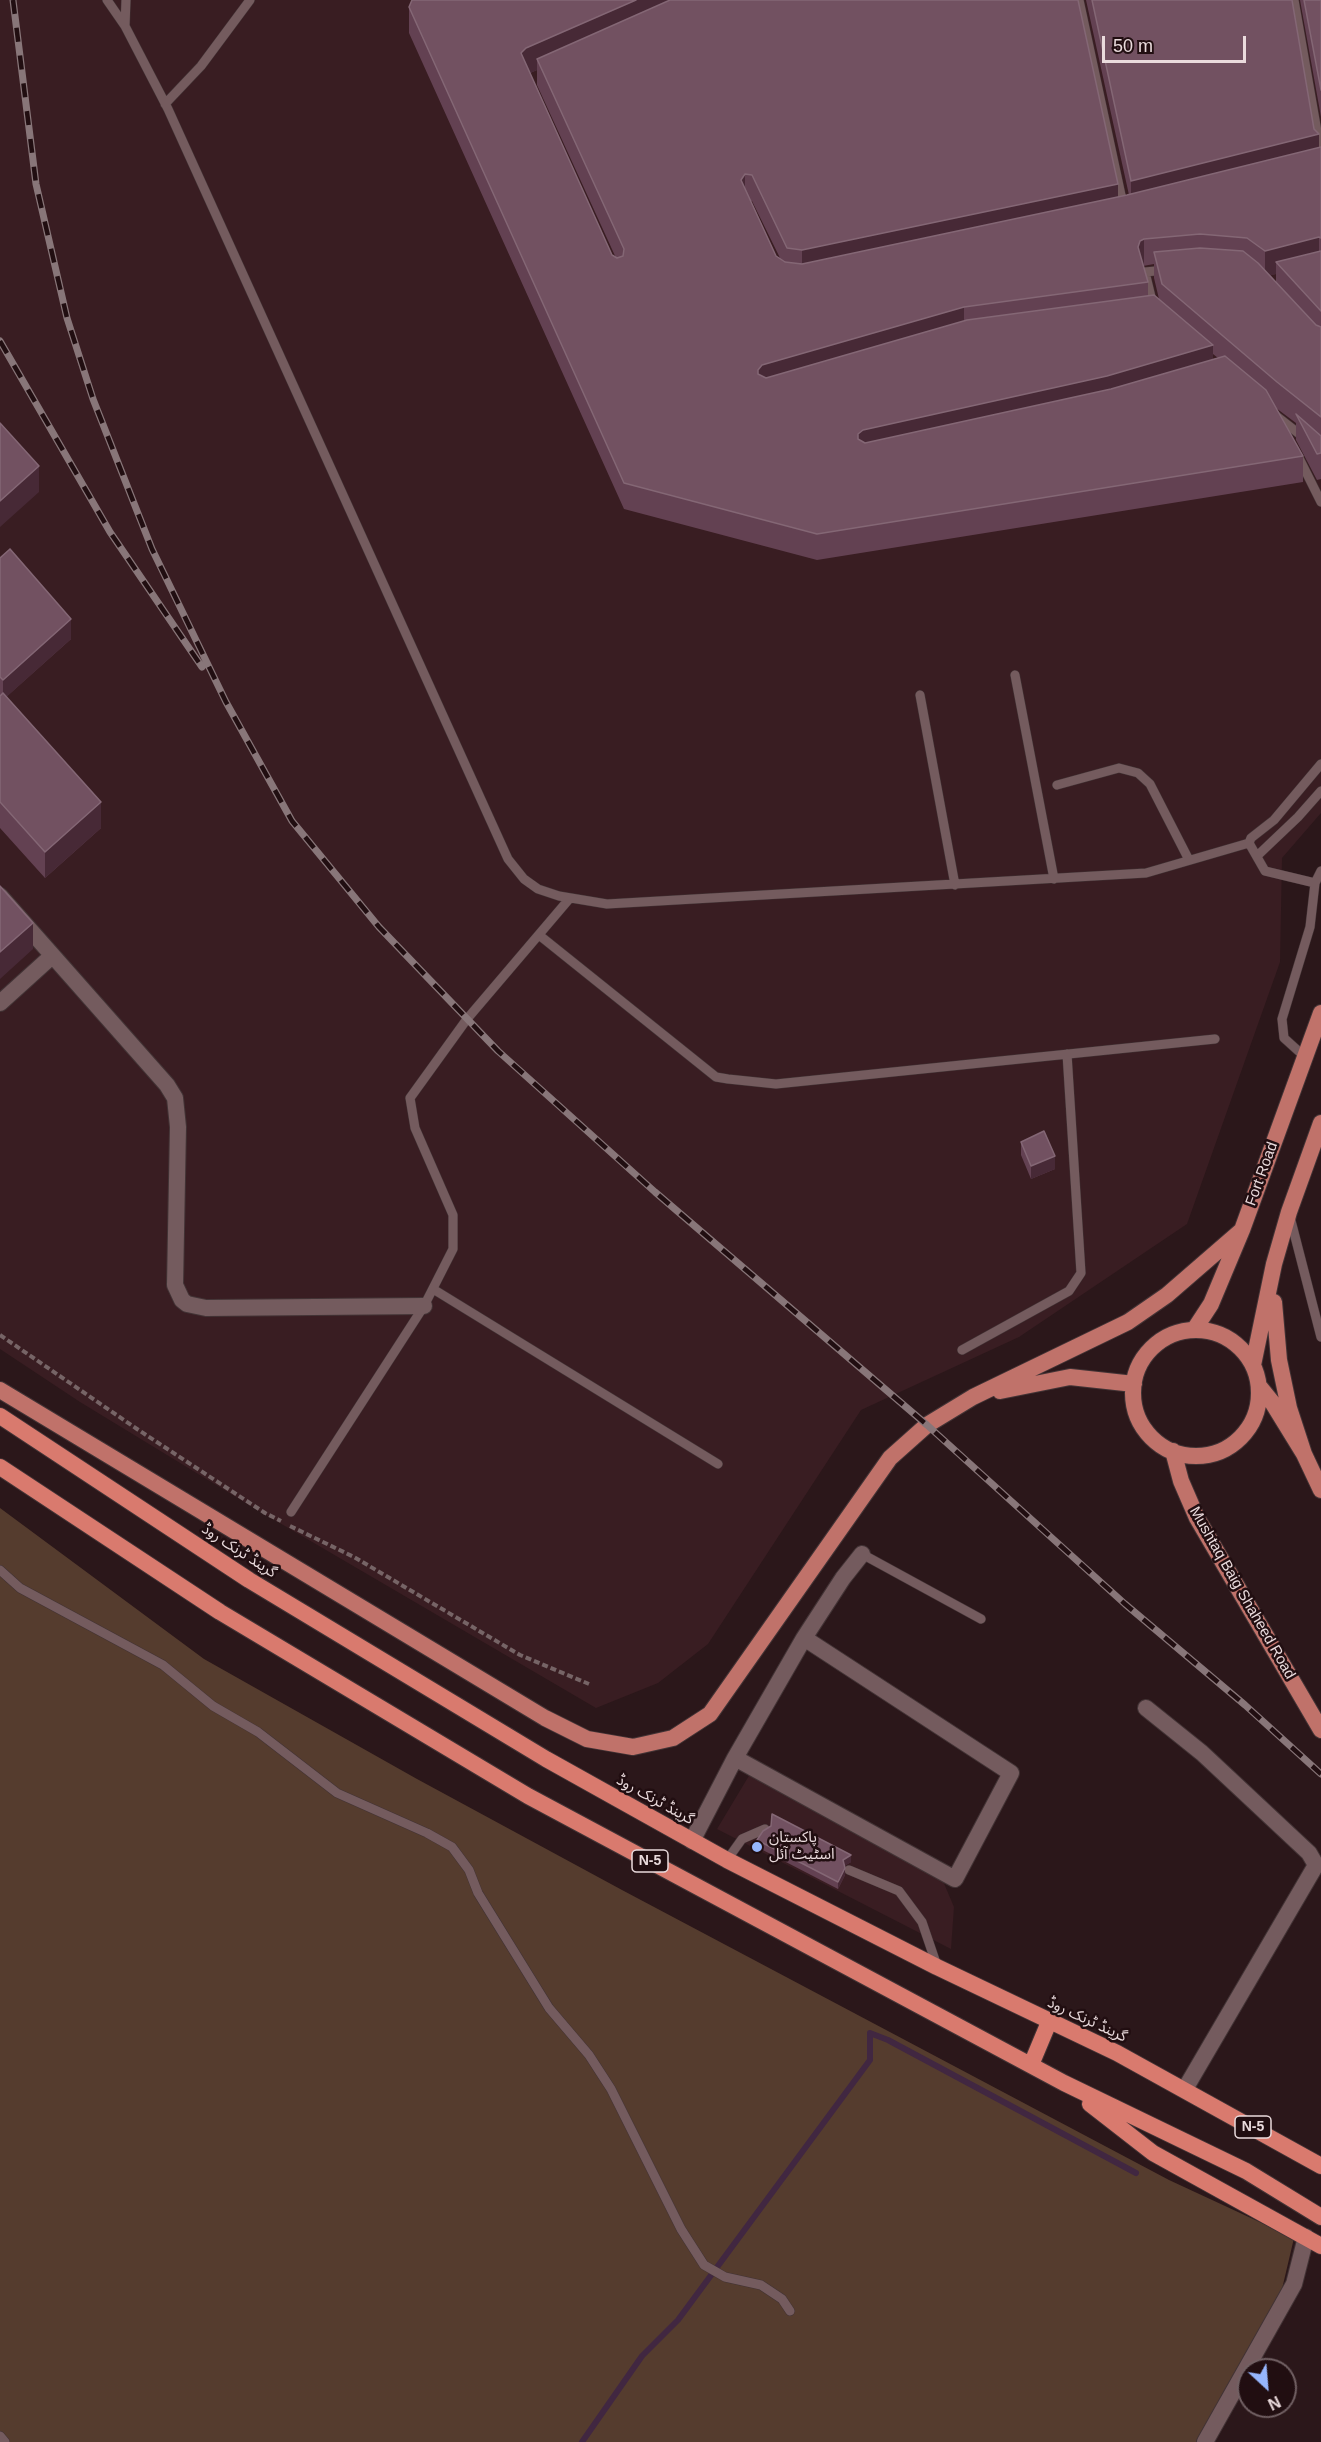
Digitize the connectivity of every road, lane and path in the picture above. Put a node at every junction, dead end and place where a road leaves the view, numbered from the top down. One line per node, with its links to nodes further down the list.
1 (107, 0): 6 (lane)
2 (126, 0): 6 (lane)
3 (250, 0): 7 (lane)
4 (1079, 0): 10 (lane)
5 (1294, 0): 8 (lane)
6 (125, 26): 7 (lane)
7 (165, 104): 31 (lane)
8 (1321, 154)
9 (1137, 212): 10 (lane)
10 (1126, 215): 11 (lane)
11 (1114, 217)
12 (1180, 268): 13 (lane)
13 (1146, 315)
14 (1283, 432): 16 (lane)
15 (1290, 443): 17 (lane)
16 (1321, 456)
17 (1321, 502)
18 (1015, 675): 27 (lane)
19 (920, 695): 29 (lane)
20 (1321, 764): 23 (lane)
21 (1057, 785): 25 (lane)
22 (1321, 791): 24 (lane)
23 (1249, 843): 24 (lane); 25 (lane)
24 (1257, 856): 28 (lane)
25 (1189, 860): 27 (lane)
26 (1321, 872): 28 (lane)
27 (1054, 879): 29 (lane)
28 (1315, 882): 38 (lane)
29 (955, 885): 31 (lane)
30 (0, 896): 33 (street)
31 (570, 898): 32 (lane)
32 (539, 935): 37 (lane); 43 (lane)
33 (52, 956): 34 (street); 44 (street)
34 (0, 1003)
35 (1321, 1013): 38 (main road, Fort Road)
36 (1215, 1039): 37 (lane)
37 (1067, 1054): 47 (lane)
38 (1305, 1057): 41 (main road, Fort Road)
39 (1321, 1122): 40 (main road)
40 (1289, 1212): 42 (main road); 46 (lane)
41 (1242, 1230): 45 (main road, Fort Road); 52 (main road)
42 (1274, 1264): 48 (main road); 55 (main road)
43 (433, 1289): 44 (lane); 56 (lane)
44 (423, 1306): 59 (lane)
45 (1194, 1330): 48 (main road); 49 (main road)
46 (1321, 1337)
47 (962, 1350)
48 (1253, 1365): 50 (main road)
49 (1134, 1384): 52 (main road); 54 (main road)
50 (1259, 1386): 54 (main road); 55 (main road)
51 (0, 1390): 52 (main road)
52 (973, 1397)
53 (0, 1416): 68 (highway, گرینڈ ٹرنک روڈ / N-5)
54 (1173, 1452): 65 (main road, Mushtaq Baig Shaheed Road)
55 (1304, 1454): 58 (main road)
56 (718, 1464)
57 (0, 1467): 73 (highway, N-5)
58 (1321, 1490)
59 (291, 1512)
60 (862, 1554): 62 (lane); 63 (street)
61 (0, 1570): 80 (lane)
62 (981, 1619)
63 (804, 1638): 66 (street); 66 (street)
64 (1146, 1708): 75 (street)
65 (1321, 1730)
66 (735, 1758): 68 (street)
67 (765, 1829): 69 (lane)
68 (692, 1841): 69 (highway, گرینڈ ٹرنک روڈ / N-5)
69 (727, 1860): 71 (highway, گرینڈ ٹرنک روڈ / N-5)
70 (849, 1870): 71 (lane)
71 (937, 1968): 72 (highway, گرینڈ ٹرنک روڈ / N-5)
72 (1049, 2022): 73 (highway); 75 (highway, گرینڈ ٹرنک روڈ / N-5)
73 (1030, 2065): 74 (highway, N-5)
74 (1064, 2083): 77 (highway, N-5); 78 (highway)
75 (1185, 2089): 76 (highway, گرینڈ ٹرنک روڈ / N-5)
76 (1321, 2166)
77 (1321, 2217)
78 (1306, 2237): 79 (highway); 83 (street)
79 (1321, 2246)
80 (789, 2311)
81 (0, 2436): 82 (lane)
82 (5, 2442)
83 (1204, 2442)

